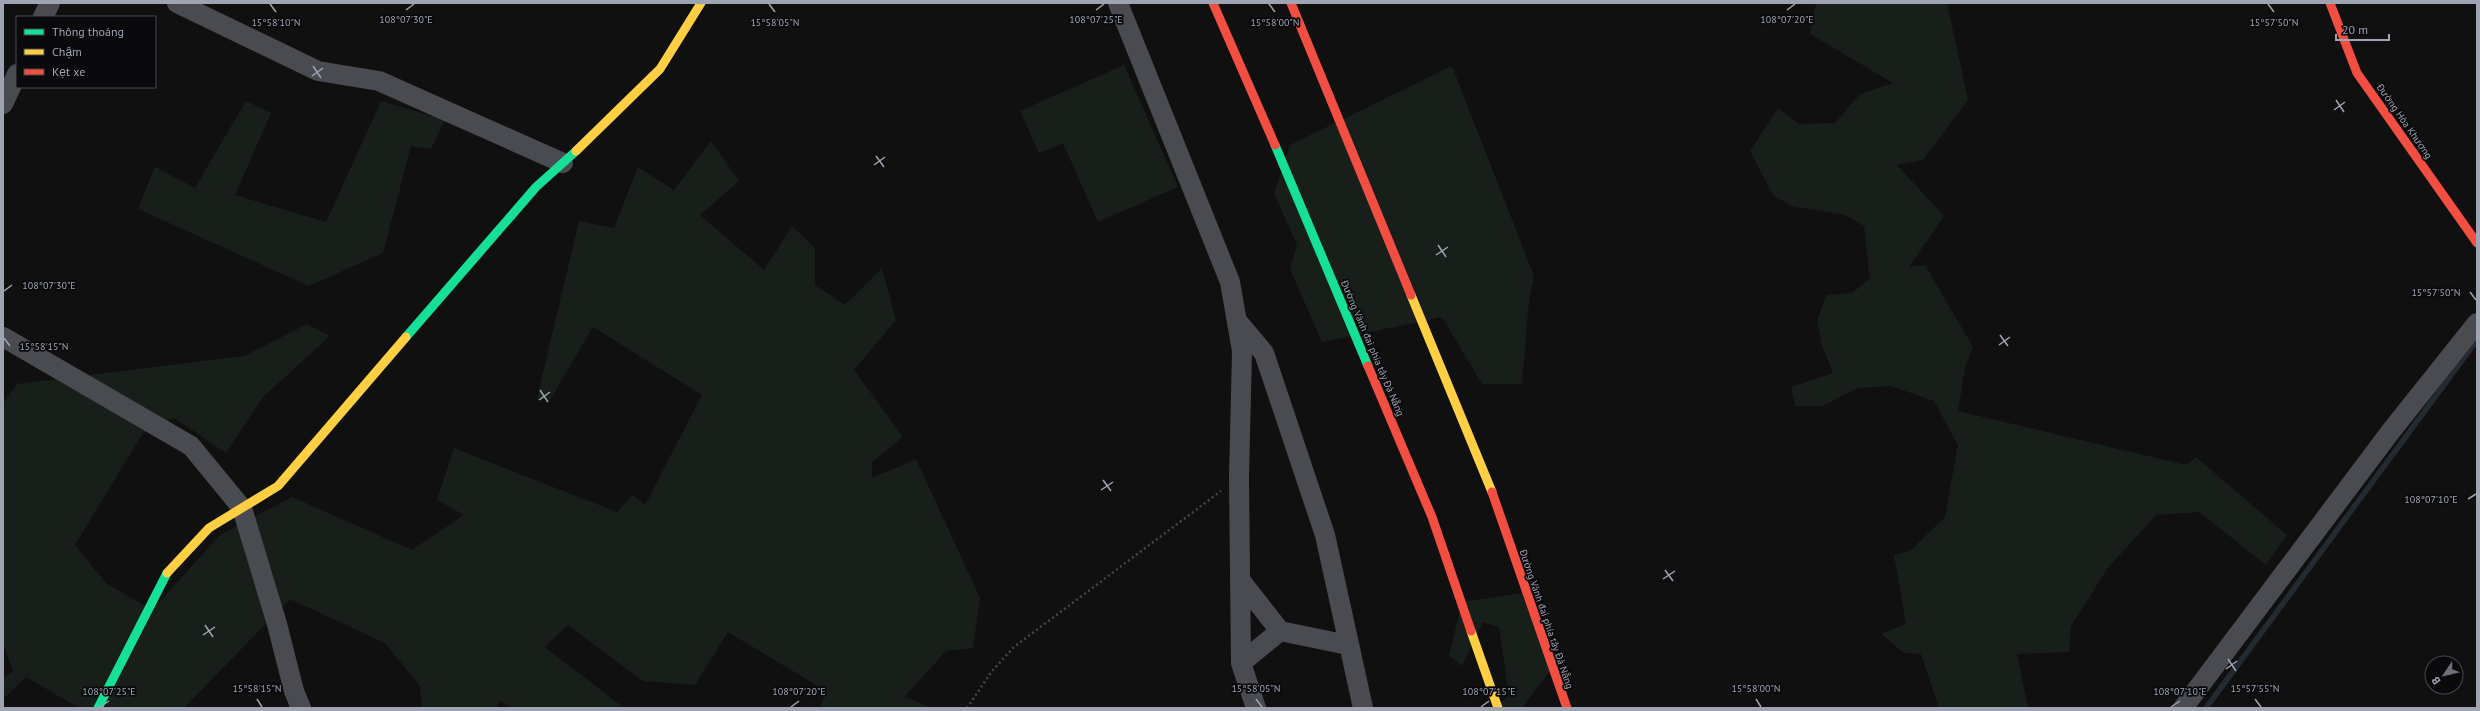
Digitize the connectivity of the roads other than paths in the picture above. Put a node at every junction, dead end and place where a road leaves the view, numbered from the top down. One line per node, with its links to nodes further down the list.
1 (50, 3): 9 (street)
2 (177, 3): 12 (street)
3 (701, 3): 12 (main road)
4 (1118, 3): 14 (street)
5 (1226, 3): 8 (main road)
6 (1291, 3): 27 (main road, Đường Vành đai phía tây Đà Nẵng)
7 (2330, 3): 13 (main road, Đường Hòa Khương)
8 (1214, 5): 26 (main road, Đường Vành đai phía tây Đà Nẵng)
9 (44, 16)
10 (16, 76): 11 (street)
11 (3, 104)
12 (563, 163): 17 (main road)
13 (2477, 243)
14 (1237, 321): 18 (street); 20 (street)
15 (2477, 323): 28 (street)
16 (3, 337): 17 (street)
17 (242, 508): 22 (main road); 23 (street)
18 (1240, 580): 19 (street); 21 (street)
19 (1280, 631): 20 (street); 21 (street)
20 (1348, 645): 25 (street)
21 (1241, 663): 24 (street)
22 (98, 708)
23 (302, 708)
24 (1256, 708)
25 (1363, 708)
26 (1498, 708)
27 (1567, 708)
28 (2183, 708)

